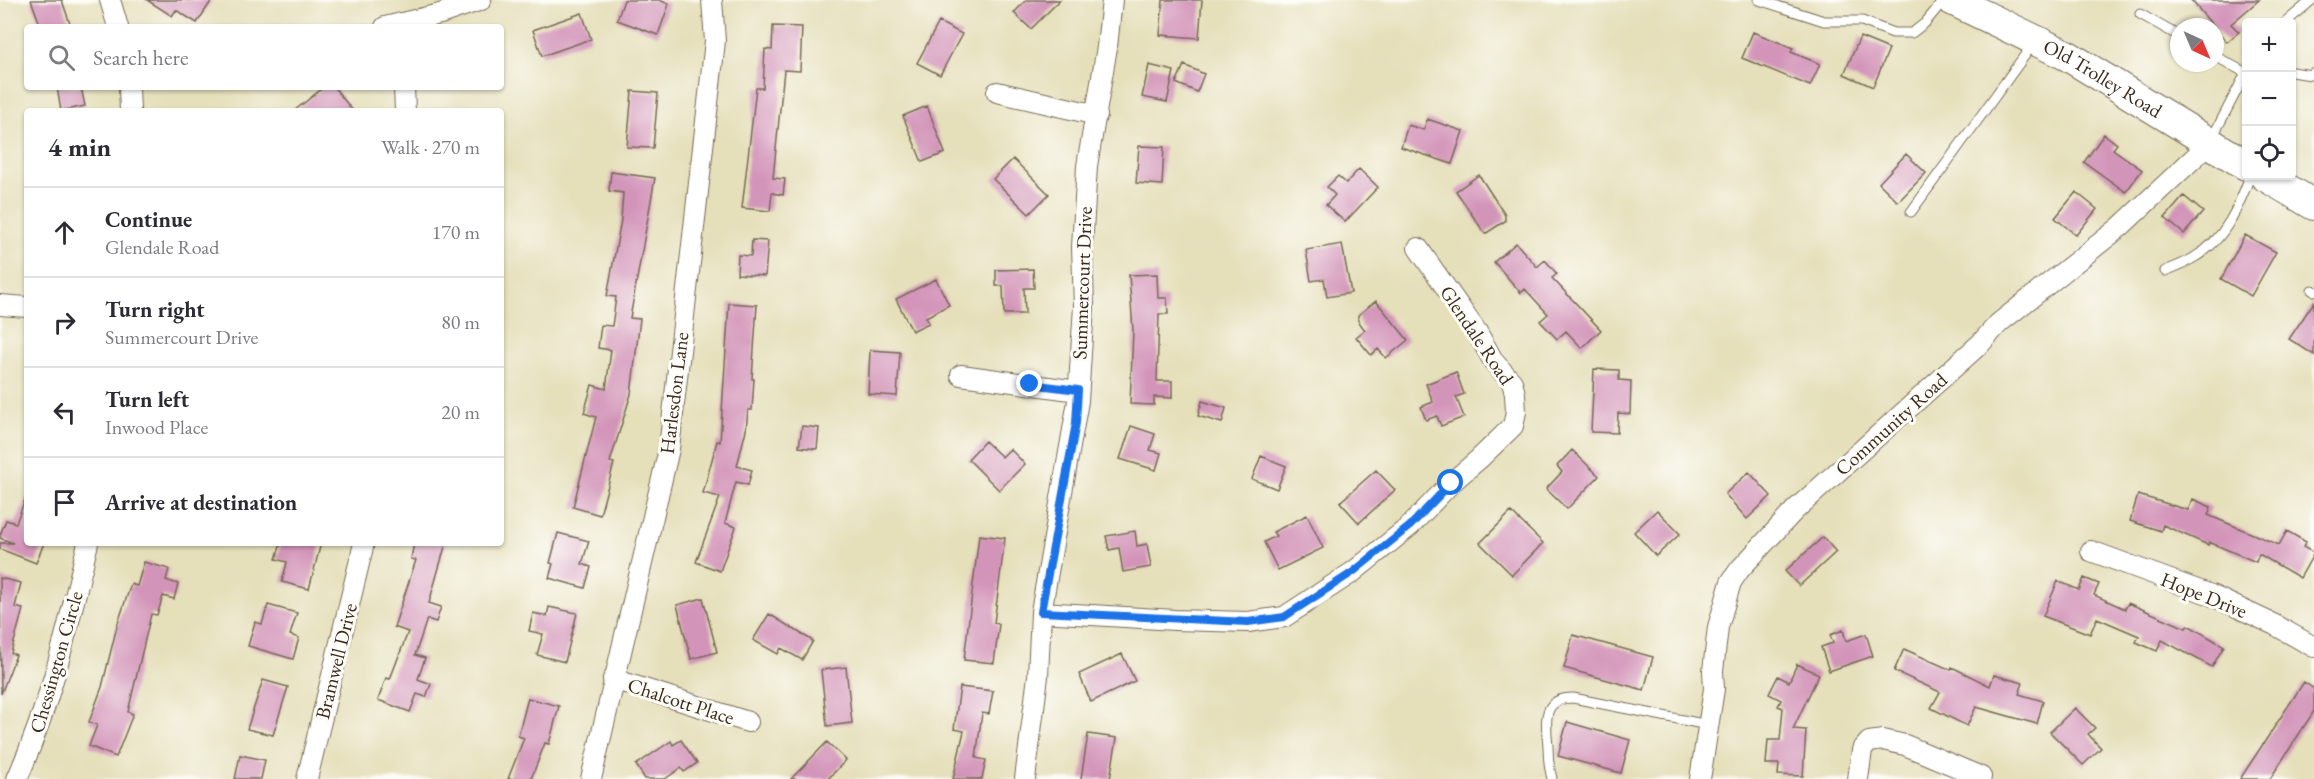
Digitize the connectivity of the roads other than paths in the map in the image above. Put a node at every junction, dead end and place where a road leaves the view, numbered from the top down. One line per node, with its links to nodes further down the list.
1 (110, 0): 11 (street)
2 (481, 0): 12 (street)
3 (712, 0): 43 (street, Harlesdon Lane)
4 (1112, 0): 25 (street, Summercourt Drive)
5 (1759, 0): 6 (lane)
6 (1944, 0)
7 (1952, 0): 14 (main road, Old Trolley Road)
8 (2312, 0): 10 (lane)
9 (2140, 14): 13 (lane)
10 (2291, 18)
11 (117, 24)
12 (398, 24)
13 (2170, 31)
14 (2035, 41): 26 (main road, Old Trolley Road); 31 (lane)
15 (2224, 61): 16 (lane)
16 (2244, 72)
17 (2314, 72): 18 (lane)
18 (2296, 73)
19 (2242, 81): 26 (lane)
20 (129, 90): 23 (street)
21 (404, 90): 24 (street)
22 (997, 92): 25 (street)
23 (130, 108)
24 (405, 108)
25 (1097, 115): 37 (street, Summercourt Drive)
26 (2210, 142): 27 (main road, Old Trolley Road); 45 (street, Community Road)
27 (2242, 162)
28 (2249, 180): 33 (lane)
29 (2272, 180): 30 (main road)
30 (2314, 205)
31 (1911, 212)
32 (1418, 248): 41 (street, Glendale Road)
33 (2165, 271)
34 (0, 305): 35 (street)
35 (24, 307)
36 (961, 375): 37 (street)
37 (1078, 390): 41 (street, Summercourt Drive)
38 (87, 546): 47 (street, Chessington Circle)
39 (363, 546): 48 (street, Bramwell Drive)
40 (2091, 551): 42 (street, Hope Drive)
41 (1041, 612): 50 (street, Summercourt Drive)
42 (2314, 647)
43 (613, 679): 44 (street, Chalcott Place); 49 (street, Harlesdon Lane)
44 (748, 722)
45 (1708, 724): 51 (lane); 52 (street, Community Road)
46 (1981, 777): 53 (street)
47 (16, 779)
48 (307, 779)
49 (591, 779)
50 (1025, 779)
51 (1552, 779)
52 (1700, 779)
53 (1858, 779)

